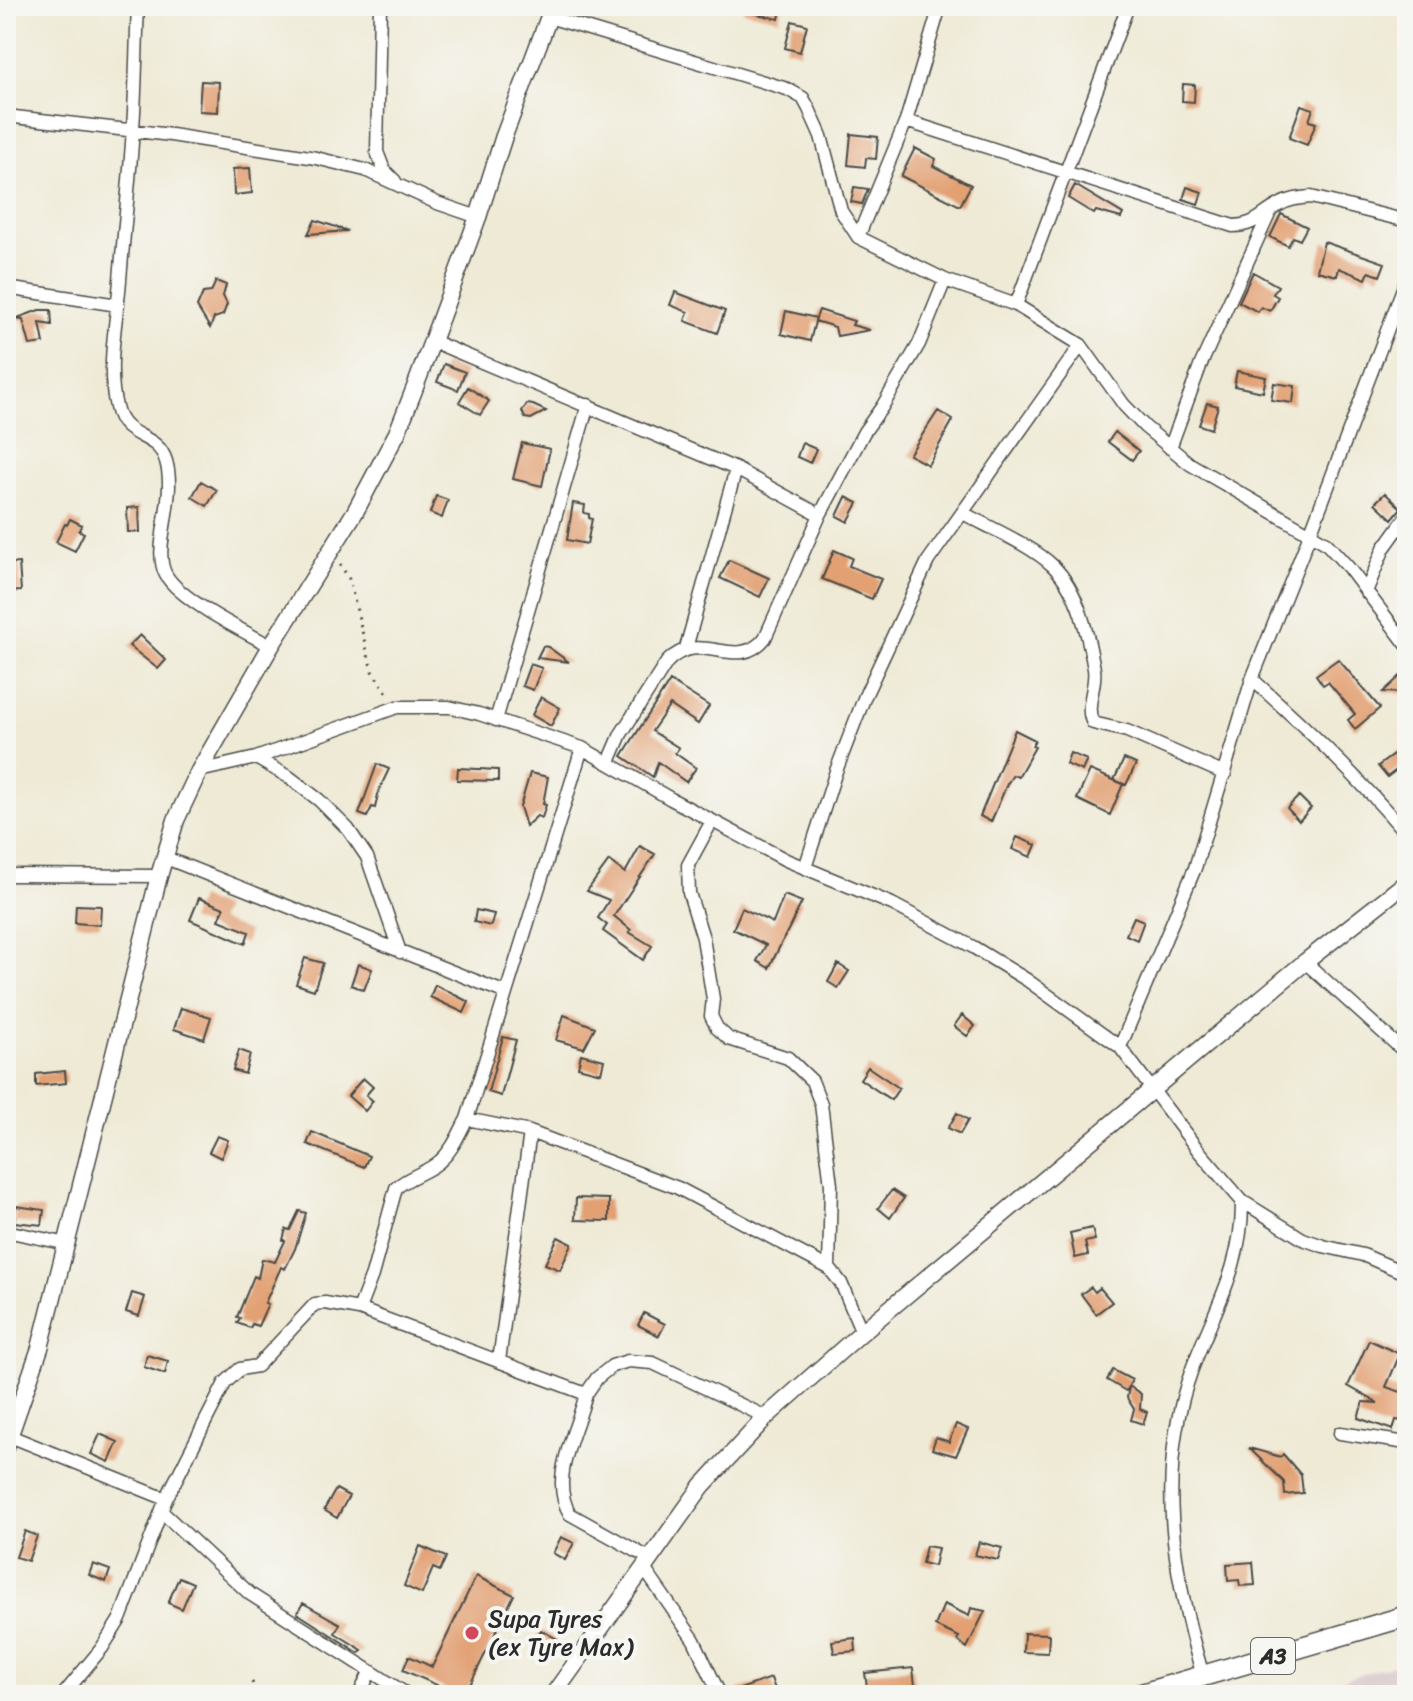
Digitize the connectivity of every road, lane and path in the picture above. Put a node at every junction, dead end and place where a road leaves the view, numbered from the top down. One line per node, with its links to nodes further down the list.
1 (138, 6): 8 (street)
2 (380, 6): 10 (street)
3 (940, 6): 7 (street)
4 (1128, 6): 9 (street)
5 (551, 11): 12 (street); 14 (street)
6 (6, 116): 8 (street)
7 (906, 121): 9 (street); 14 (street)
8 (133, 130): 10 (street); 18 (street)
9 (1068, 172): 11 (street); 19 (street)
10 (397, 183): 12 (street)
11 (1271, 211): 13 (street); 23 (street)
12 (478, 217): 20 (street)
13 (1407, 221)
14 (858, 237): 16 (street)
15 (1407, 278): 28 (street)
16 (945, 280): 19 (street); 26 (street)
17 (6, 288): 18 (street)
18 (118, 305): 32 (street)
19 (1016, 305): 21 (street)
20 (432, 341): 22 (street); 29 (street)
21 (1081, 345): 23 (street); 25 (street)
22 (588, 405): 24 (street); 36 (street)
23 (1170, 448): 28 (street)
24 (736, 469): 26 (street); 33 (street)
25 (963, 513): 41 (street); 45 (street)
26 (820, 515): 33 (street)
27 (1407, 516): 30 (street)
28 (1310, 534): 30 (street); 34 (street)
29 (330, 553): 32 (street); 35 (path)
30 (1366, 592): 31 (street)
31 (1407, 645)
32 (271, 646): 40 (street)
33 (686, 648): 39 (street)
34 (1252, 679): 41 (street); 43 (street)
35 (397, 707): 36 (street); 38 (street)
36 (496, 720): 37 (street)
37 (582, 748): 39 (street); 51 (street)
38 (256, 758): 40 (street); 49 (street)
39 (609, 762): 42 (street)
40 (199, 771): 44 (street)
41 (1225, 774): 52 (street)
42 (712, 821): 45 (street); 60 (street)
43 (1407, 835)
44 (166, 858): 47 (street); 49 (street)
45 (805, 868): 52 (street)
46 (6, 875): 47 (street)
47 (159, 876): 59 (street)
48 (1407, 882): 50 (street)
49 (400, 952): 51 (street)
50 (1305, 962): 53 (street); 54 (street)
51 (506, 993): 55 (street)
52 (1120, 1047): 54 (street)
53 (1407, 1054)
54 (1153, 1090): 57 (street); 63 (street)
55 (467, 1119): 56 (street); 62 (street)
56 (530, 1132): 60 (street); 64 (street)
57 (1242, 1201): 61 (street); 75 (street)
58 (6, 1231): 59 (street)
59 (68, 1244): 68 (street)
60 (829, 1268): 63 (street)
61 (1407, 1274)
62 (359, 1309): 64 (street); 70 (street)
63 (862, 1332): 66 (street)
64 (499, 1361): 65 (street)
65 (586, 1394): 66 (street); 72 (street)
66 (766, 1417): 72 (street)
67 (1340, 1433): 69 (street)
68 (8, 1441): 70 (street)
69 (1407, 1443)
70 (166, 1499): 71 (street)
71 (162, 1512): 74 (street); 77 (street)
72 (646, 1562): 81 (street); 82 (street)
73 (1407, 1616): 75 (highway, A3)
74 (370, 1672): 79 (street); 80 (street)
75 (1203, 1676): 83 (highway, A3)
76 (252, 1682): 78 (path)
77 (63, 1695)
78 (258, 1695)
79 (359, 1695)
80 (408, 1695)
81 (553, 1695)
82 (720, 1695)
83 (1138, 1695)

